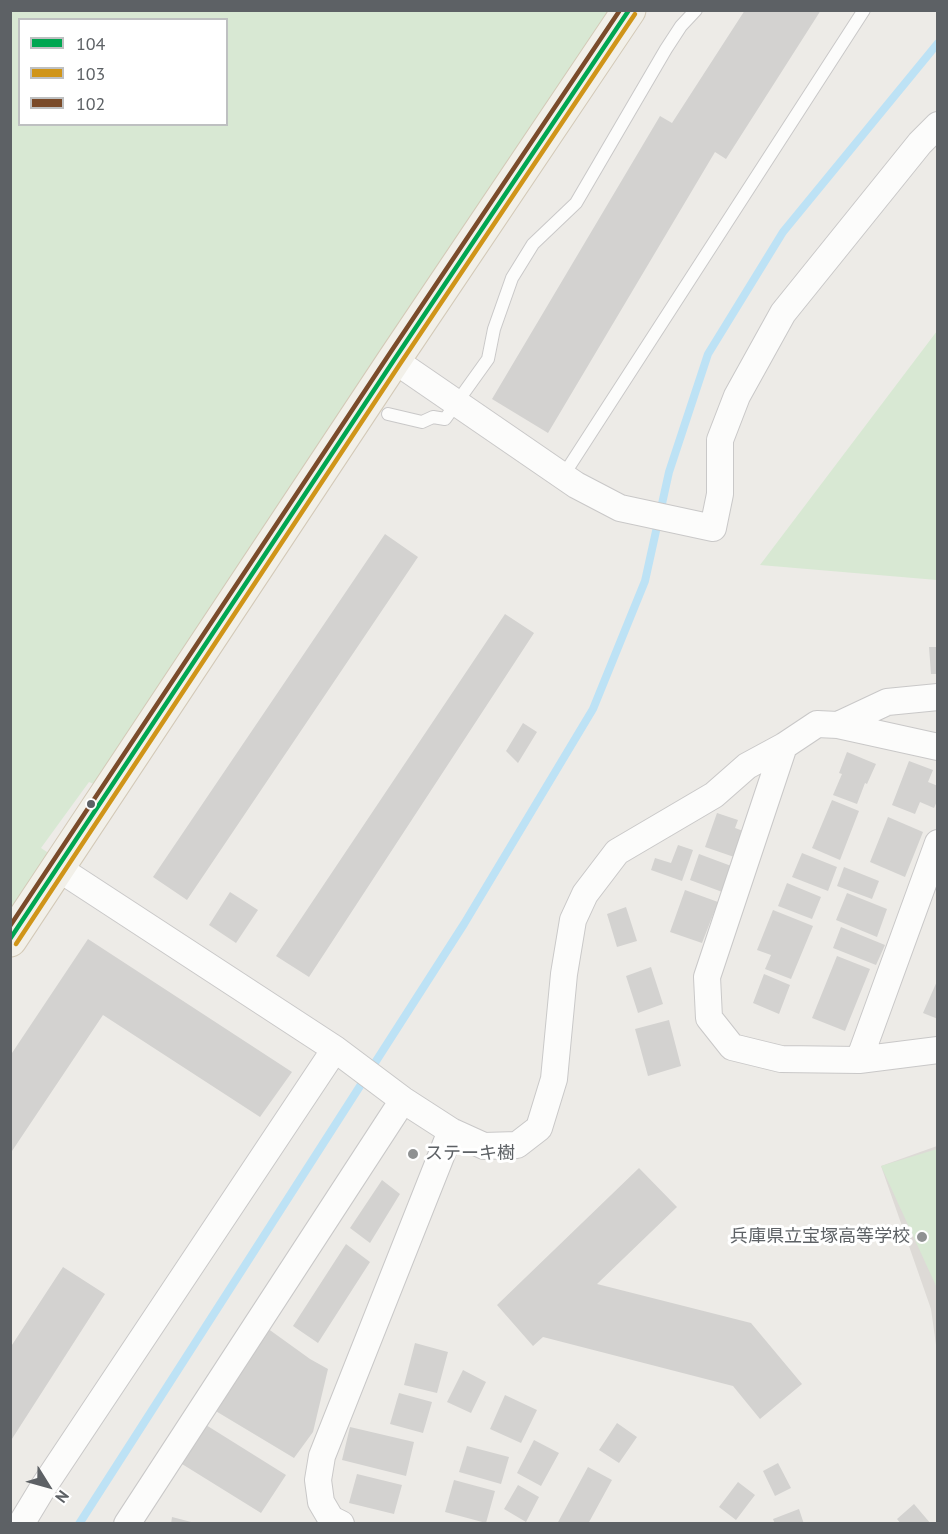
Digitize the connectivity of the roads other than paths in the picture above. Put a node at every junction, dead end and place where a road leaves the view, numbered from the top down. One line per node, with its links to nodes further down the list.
1 (629, 10): 5 (main road)
2 (696, 10): 6 (lane)
3 (864, 10): 8 (lane)
4 (938, 125): 8 (street)
5 (394, 360): 6 (street); 14 (main road)
6 (457, 402): 7 (lane); 8 (street)
7 (388, 414)
8 (563, 476)
9 (938, 697): 10 (street)
10 (838, 725): 11 (street); 12 (street)
11 (784, 746): 18 (street); 20 (street)
12 (938, 747)
13 (938, 843): 18 (street)
14 (58, 868): 15 (main road); 17 (street)
15 (10, 940)
16 (938, 1050): 18 (street)
17 (337, 1051): 19 (street); 21 (street)
18 (860, 1060)
19 (403, 1100): 20 (street); 22 (street)
20 (451, 1131): 23 (street)
21 (21, 1524)
22 (128, 1524)
23 (341, 1524)

